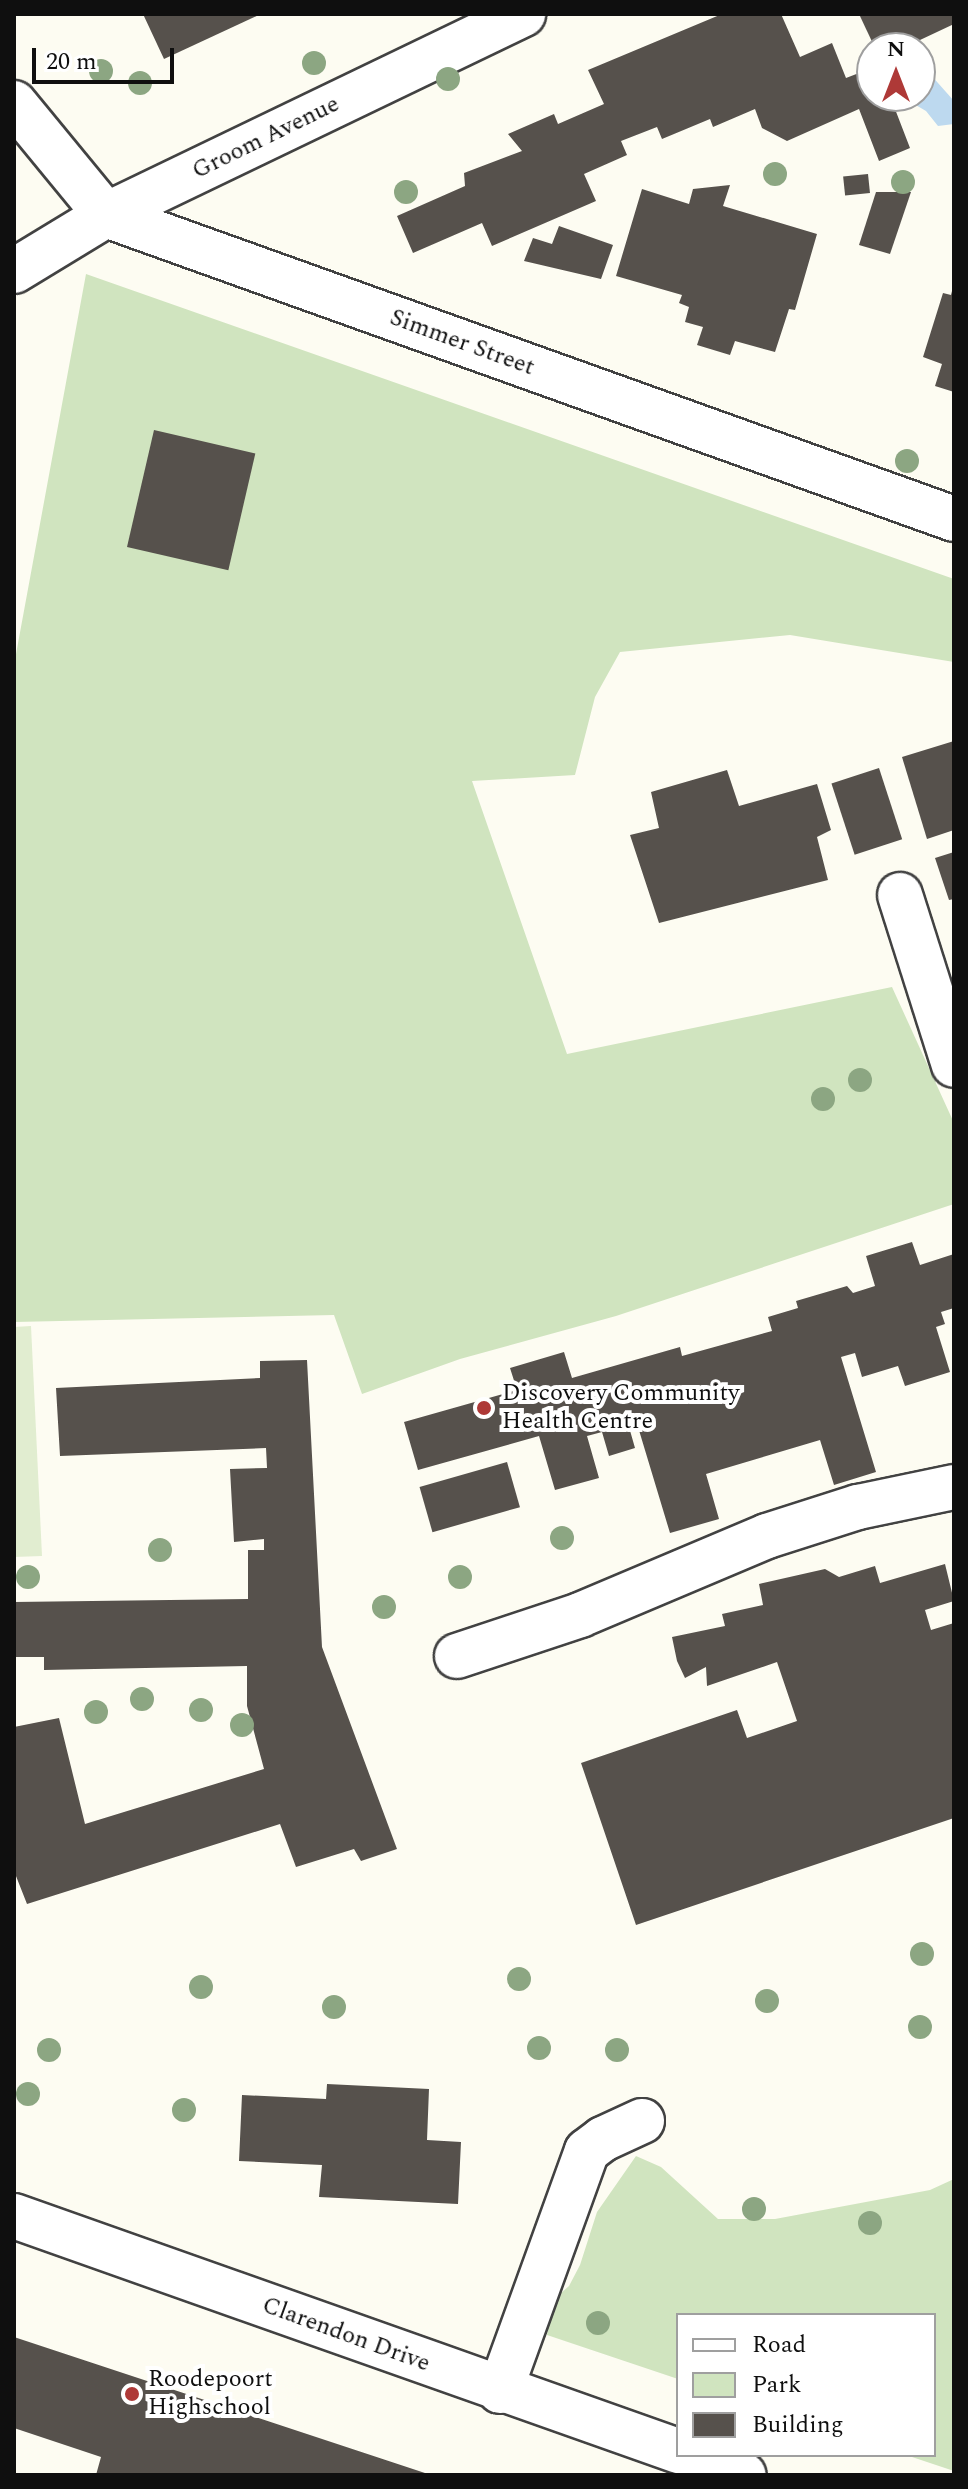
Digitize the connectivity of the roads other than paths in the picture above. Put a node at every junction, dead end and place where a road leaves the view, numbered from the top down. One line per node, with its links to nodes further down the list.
1 (523, 14): 3 (street, Groom Avenue)
2 (14, 103): 3 (street)
3 (106, 215): 4 (street, Groom Avenue); 5 (street, Simmer Street)
4 (14, 271)
5 (954, 519)
6 (900, 895): 7 (street)
7 (954, 1065)
8 (954, 1487): 9 (street)
9 (457, 1656)
10 (642, 2121): 12 (street)
11 (14, 2216): 12 (street, Clarendon Drive)
12 (500, 2391): 13 (street, Clarendon Drive)
13 (676, 2450)
14 (694, 2457): 15 (street)
15 (744, 2475)

